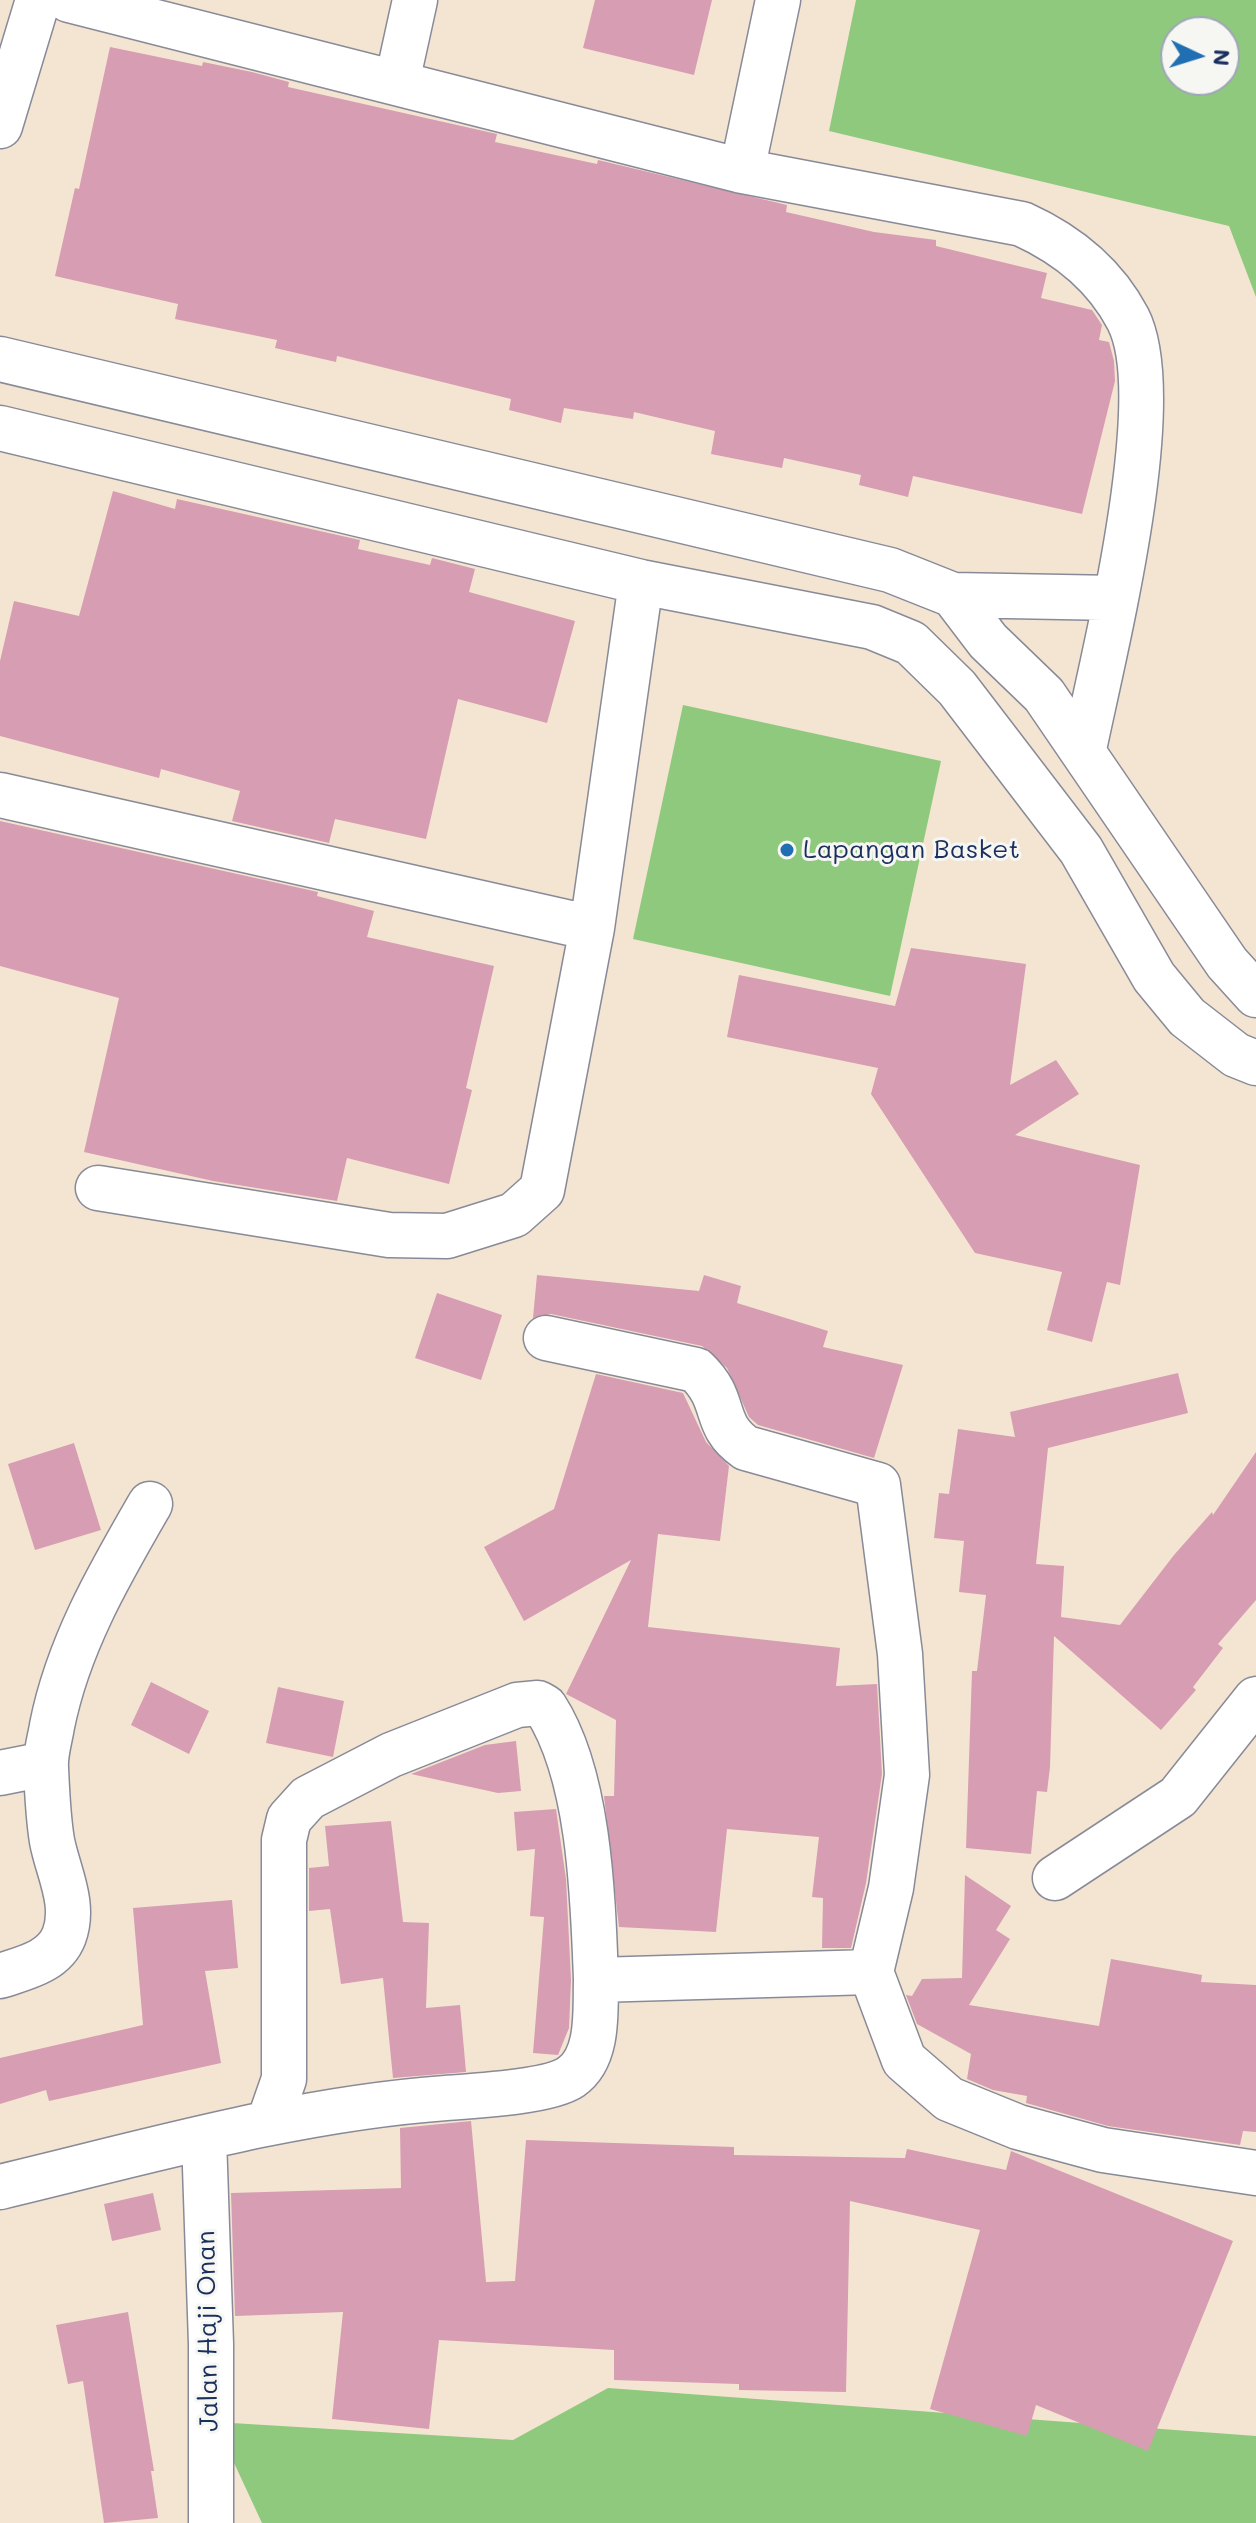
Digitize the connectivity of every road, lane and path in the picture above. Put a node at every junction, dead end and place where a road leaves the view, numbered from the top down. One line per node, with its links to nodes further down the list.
1 (38, 0): 6 (street)
2 (69, 0): 5 (street)
3 (415, 0): 5 (street)
4 (778, 0): 7 (street)
5 (397, 82): 7 (street)
6 (0, 126)
7 (742, 171): 12 (street)
8 (0, 359): 11 (street)
9 (0, 428): 10 (street)
10 (641, 582): 15 (street); 17 (street)
11 (953, 595): 12 (street); 13 (street)
12 (1116, 598): 13 (street)
13 (1084, 749): 16 (street)
14 (0, 795): 15 (street)
15 (592, 928): 19 (street)
16 (1255, 995): 17 (street)
17 (1217, 1041): 18 (street)
18 (1256, 1063)
19 (98, 1188)
20 (546, 1338): 26 (street)
21 (150, 1504): 23 (street)
22 (1256, 1699): 25 (street)
23 (45, 1764): 24 (street); 27 (street)
24 (0, 1773)
25 (1055, 1878)
26 (871, 1972): 28 (street); 31 (street)
27 (0, 1976)
28 (596, 1980): 29 (street); 29 (street)
29 (269, 2122): 30 (street)
30 (204, 2138): 32 (street); 33 (street, Jalan Haji Onan)
31 (1256, 2173)
32 (0, 2187)
33 (211, 2523)

